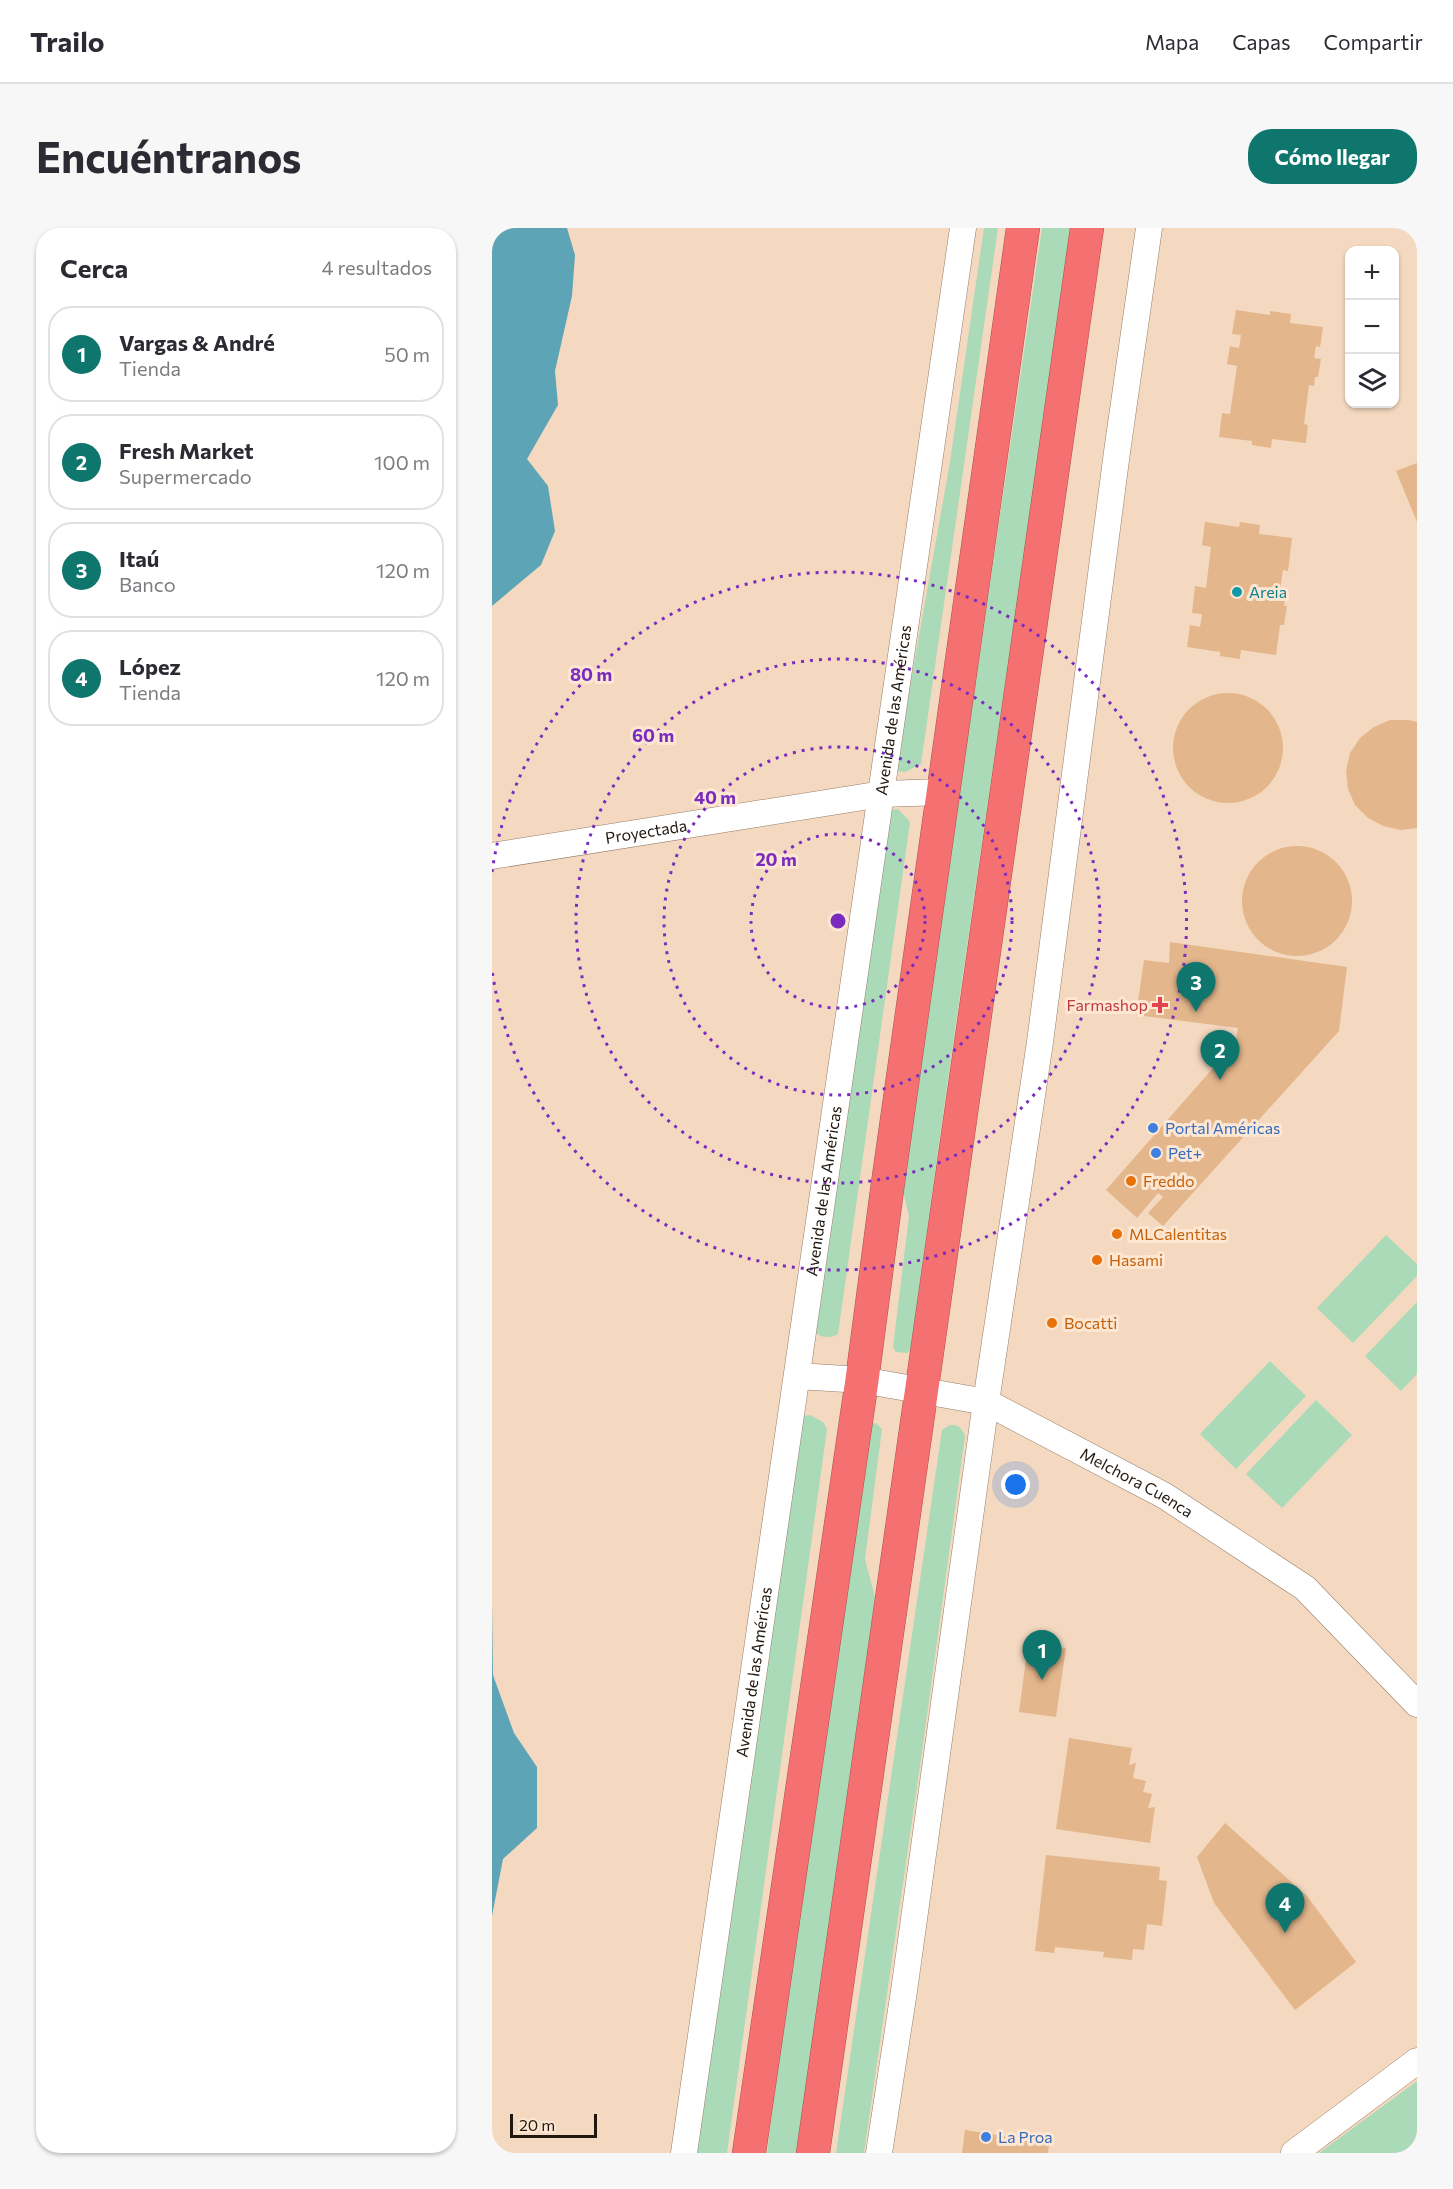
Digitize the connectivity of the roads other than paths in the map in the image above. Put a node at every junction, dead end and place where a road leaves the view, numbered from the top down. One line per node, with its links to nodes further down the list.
1 (963, 228): 6 (street, Avenida de las Américas)
2 (1023, 228): 5 (highway)
3 (1087, 228): 10 (highway)
4 (1149, 228): 11 (street)
5 (943, 792): 6 (street, Proyectada); 9 (highway)
6 (882, 794): 7 (street, Proyectada); 8 (street, Avenida de las Américas)
7 (492, 856)
8 (797, 1376): 9 (street, Melchora Cuenca); 14 (street, Avenida de las Américas)
9 (862, 1380): 10 (street, Melchora Cuenca); 15 (highway)
10 (923, 1391): 11 (street, Melchora Cuenca); 16 (highway)
11 (986, 1402): 12 (street, Melchora Cuenca); 17 (street)
12 (1417, 1704)
13 (1417, 2061): 18 (street)
14 (684, 2153)
15 (748, 2153)
16 (813, 2153)
17 (879, 2153)
18 (1294, 2153)

